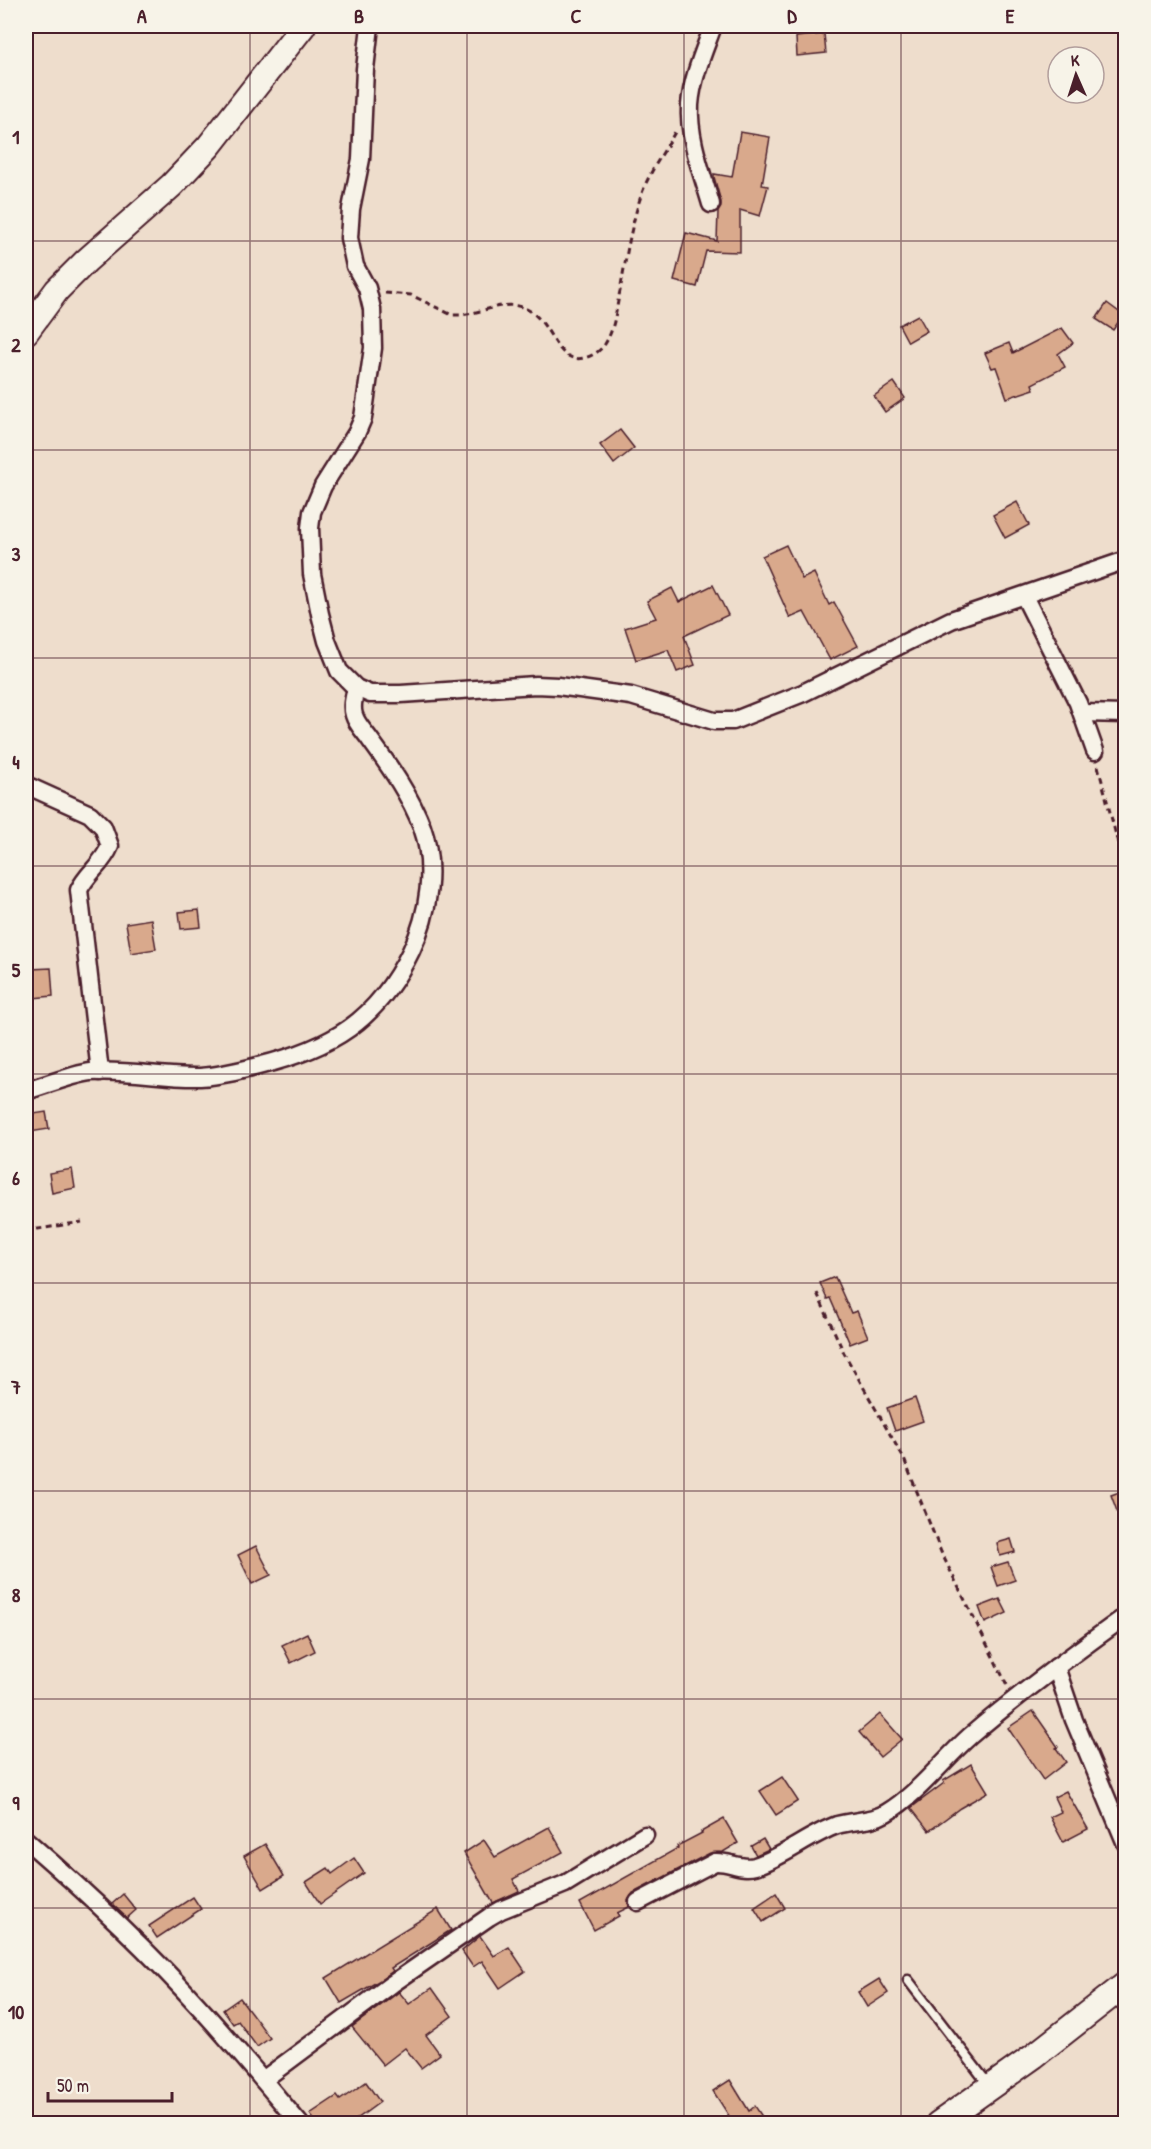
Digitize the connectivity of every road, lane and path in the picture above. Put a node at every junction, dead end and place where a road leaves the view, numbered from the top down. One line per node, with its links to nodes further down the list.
1 (303, 26): 7 (street)
2 (370, 26): 6 (street)
3 (713, 26): 4 (street)
4 (690, 108): 5 (street); 6 (path)
5 (711, 204)
6 (368, 292): 10 (street)
7 (26, 331)
8 (1125, 560): 9 (street)
9 (1024, 596): 10 (street); 11 (street)
10 (356, 688): 16 (street)
11 (1082, 713): 12 (street); 13 (street)
12 (1125, 714)
13 (1095, 751): 15 (path)
14 (26, 785): 16 (street)
15 (1125, 874)
16 (100, 1072): 17 (street)
17 (26, 1091)
18 (82, 1222): 19 (path)
19 (26, 1231)
20 (817, 1293): 23 (path)
21 (1125, 1616): 22 (street)
22 (1056, 1667): 23 (street); 26 (street)
23 (1014, 1700): 27 (street)
24 (645, 1835): 30 (street)
25 (28, 1844): 30 (street)
26 (1125, 1844)
27 (638, 1902)
28 (908, 1980): 31 (lane)
29 (1125, 1984): 31 (street)
30 (262, 2080): 33 (street)
31 (990, 2087): 32 (street)
32 (940, 2123)
33 (300, 2124)

